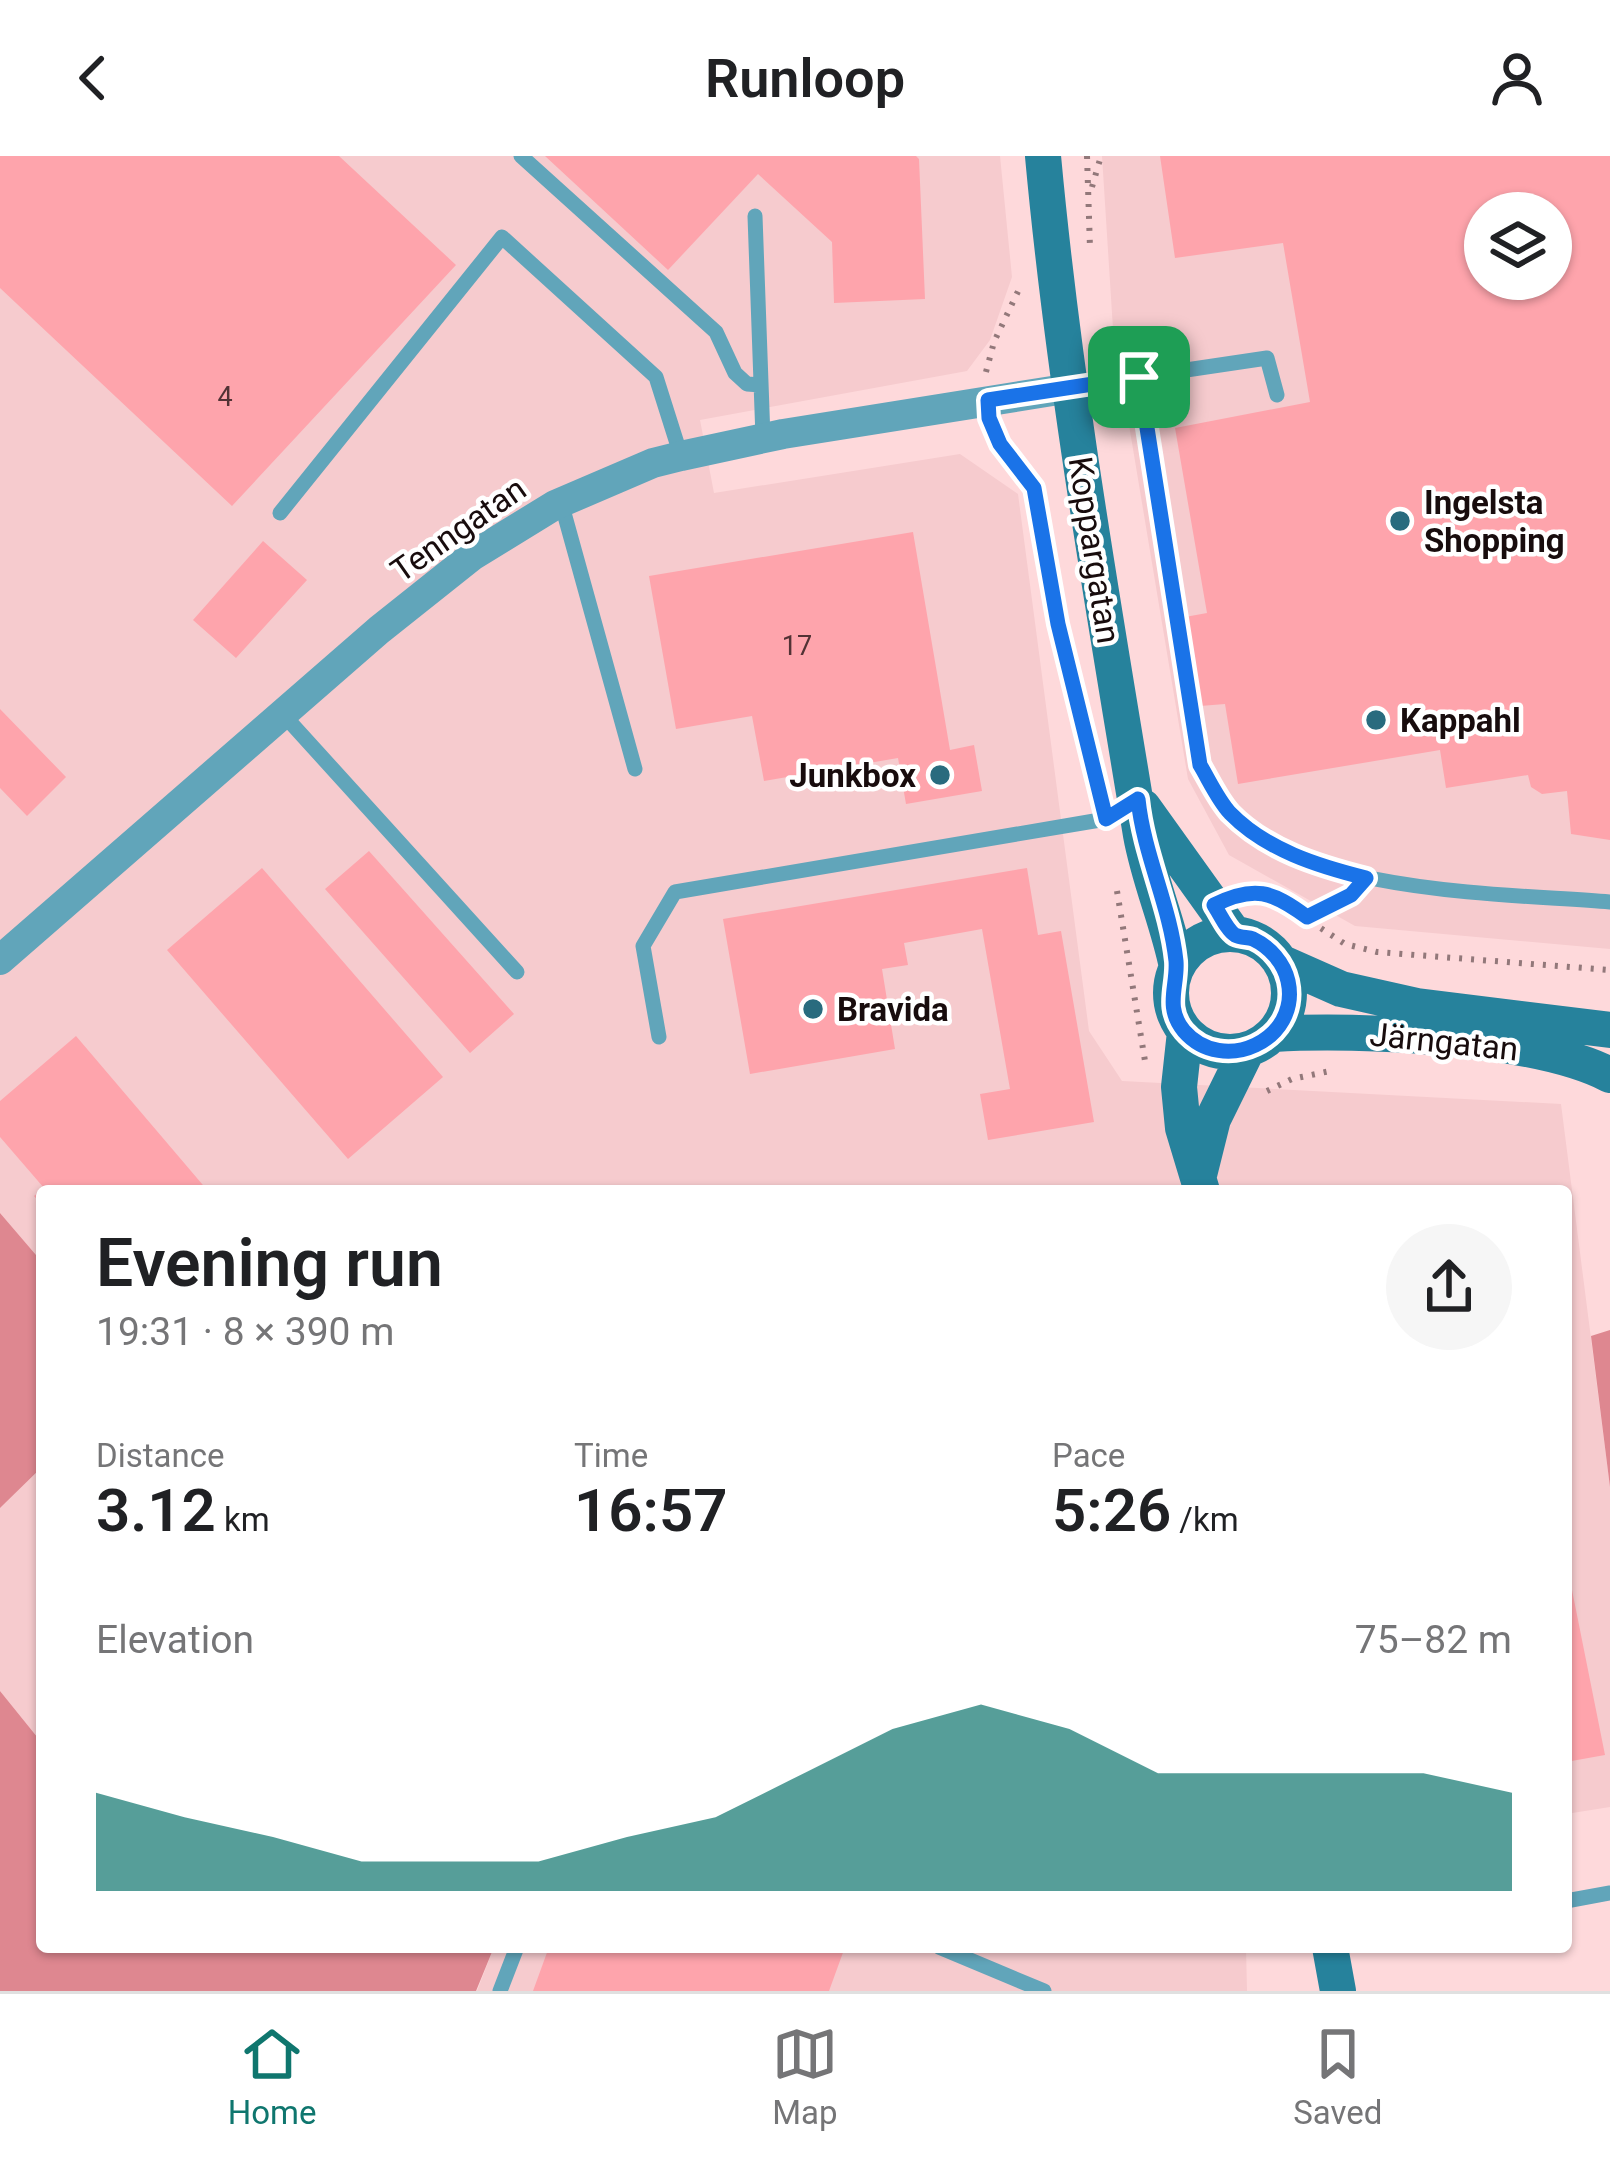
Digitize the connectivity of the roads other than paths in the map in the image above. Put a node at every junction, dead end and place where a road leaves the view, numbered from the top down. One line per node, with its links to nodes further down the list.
1 (521, 156): 5 (lane)
2 (1043, 156): 6 (street, Koppargatan)
3 (755, 216): 5 (lane)
4 (1139, 377): 6 (lane); 7 (lane); 15 (lane)
5 (761, 385): 8 (lane)
6 (1071, 388): 8 (street, Tenngatan); 14 (street, Koppargatan)
7 (1277, 394)
8 (763, 438): 9 (street, Tenngatan)
9 (682, 457): 10 (street, Tenngatan); 11 (lane)
10 (561, 502): 12 (street, Tenngatan); 13 (lane)
11 (280, 513)
12 (281, 712): 17 (street, Tenngatan); 20 (lane)
13 (635, 770)
14 (1138, 799): 16 (street, Koppargatan); 19 (street, Koppargatan); 23 (lane)
15 (1610, 902)
16 (1228, 906): 18 (street, Järngatan); 19 (street)
17 (0, 959)
18 (1280, 962): 21 (street, Järngatan); 24 (street)
19 (1177, 967): 22 (street, Koppargatan)
20 (517, 972)
21 (1610, 1030)
22 (1185, 1032): 24 (street, Järngatan); 26 (street)
23 (658, 1037)
24 (1260, 1042): 25 (street, Järngatan); 26 (street)
25 (1610, 1076)
26 (1201, 1183)
27 (1610, 1893): 28 (lane)
28 (1572, 1900)
29 (515, 1953): 32 (lane)
30 (953, 1953): 33 (lane)
31 (1331, 1953): 34 (street)
32 (500, 1991)
33 (1044, 1991)
34 (1338, 1991)

